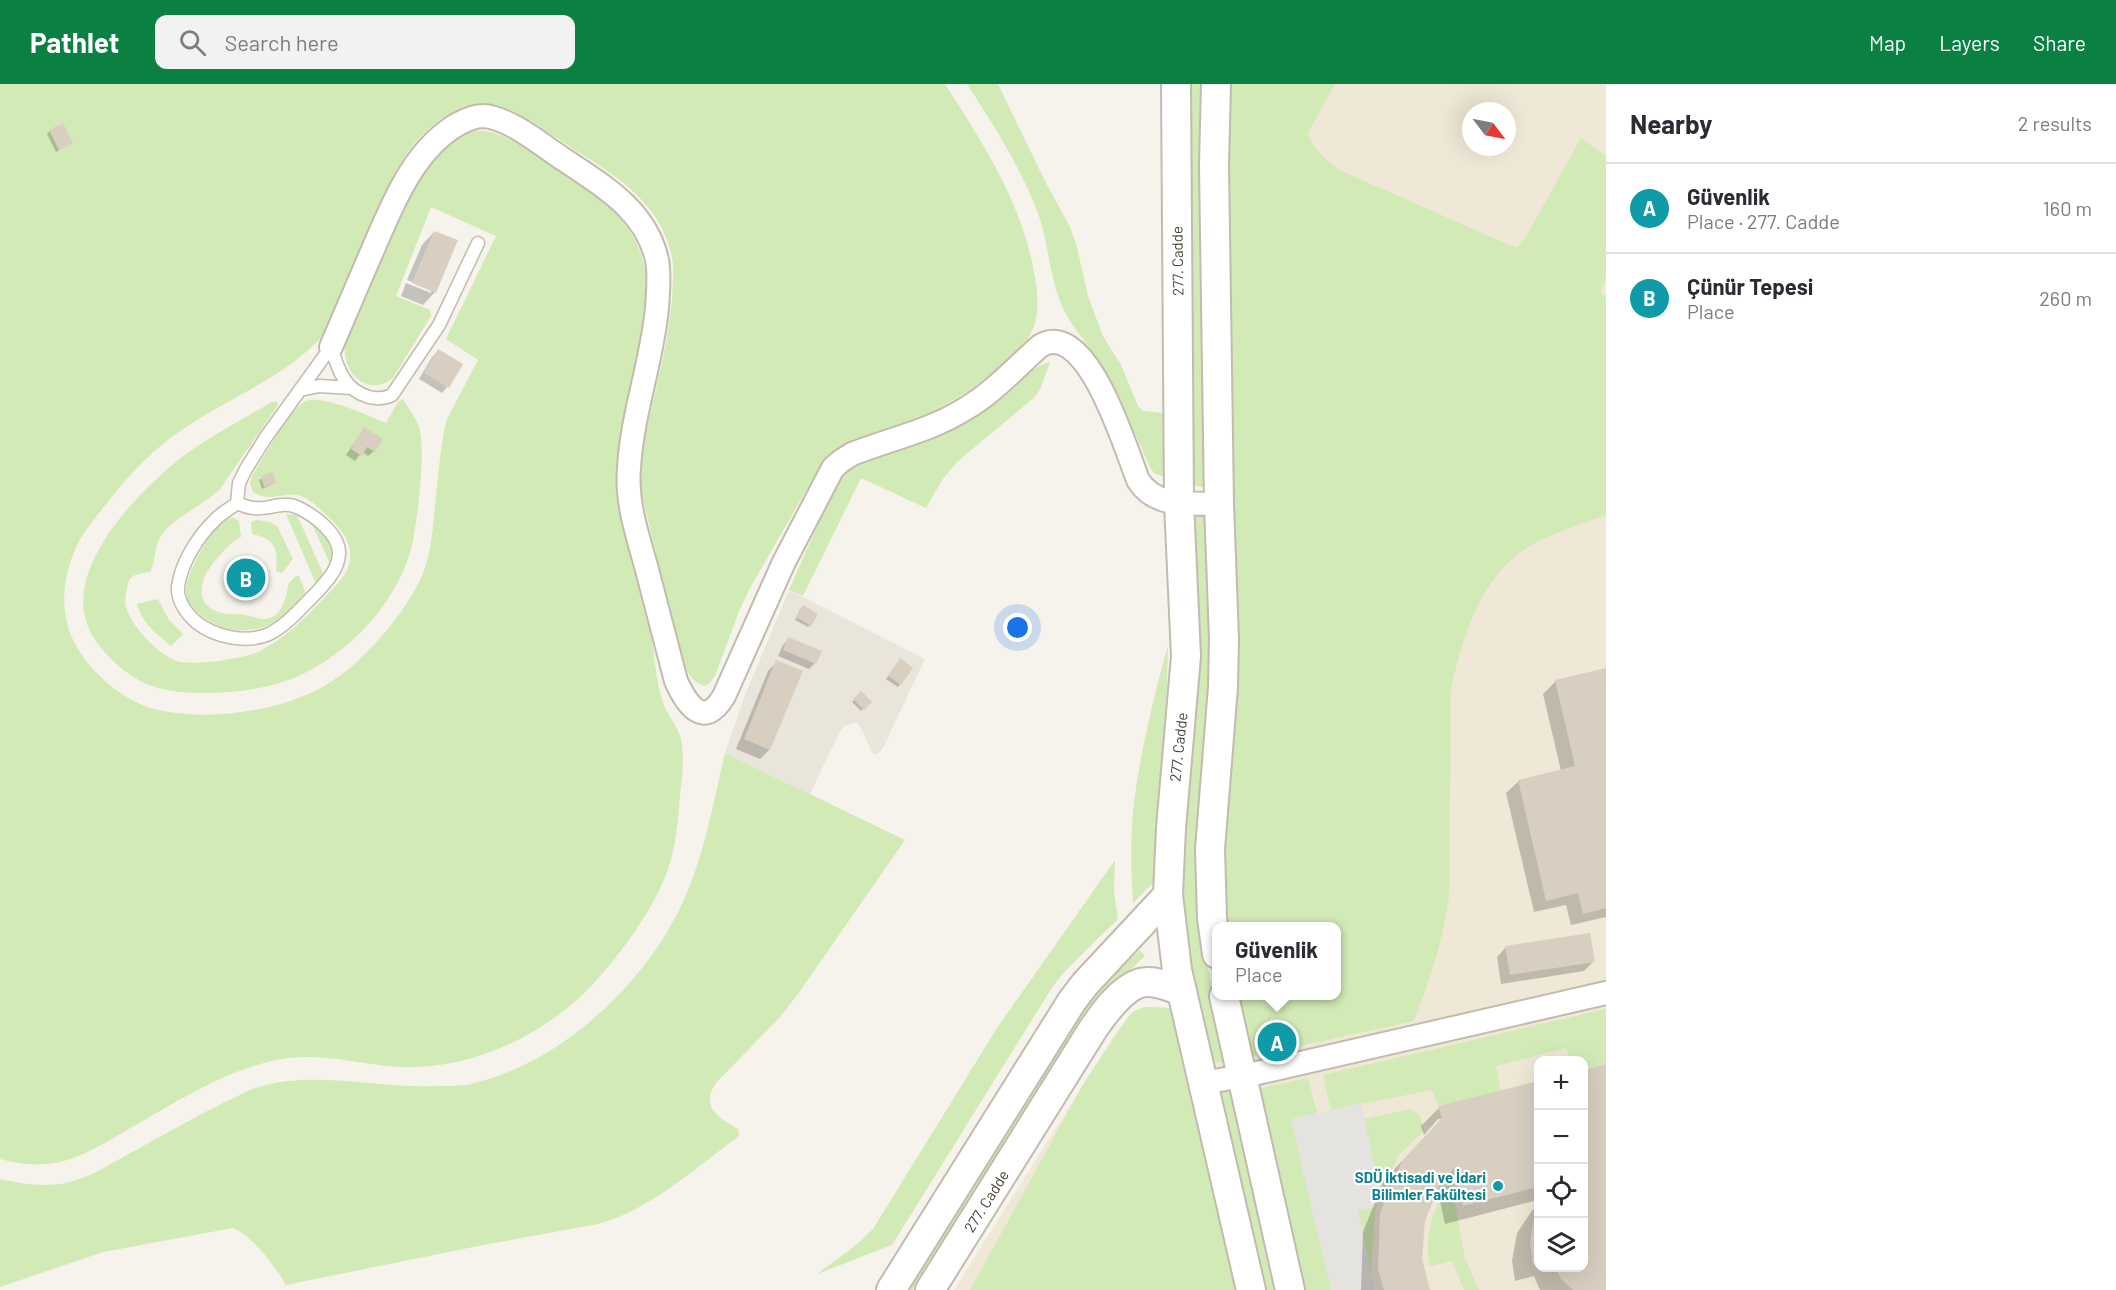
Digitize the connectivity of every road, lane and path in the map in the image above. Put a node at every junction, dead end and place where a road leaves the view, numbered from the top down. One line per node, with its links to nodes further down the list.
1 (1167, 84): 3 (street)
2 (1216, 84): 10 (street)
3 (1175, 98): 8 (street, 277. Cadde)
4 (478, 243): 6 (lane)
5 (331, 347): 6 (lane); 7 (lane); 8 (street)
6 (352, 388): 7 (lane)
7 (300, 390): 9 (lane)
8 (1179, 502): 10 (street); 11 (street, 277. Cadde)
9 (237, 503): 9 (lane)
10 (1219, 504): 12 (street)
11 (1168, 895): 13 (street, 277. Cadde); 18 (street)
12 (1214, 922)
13 (1182, 991): 17 (street); 19 (street, 277. Cadde)
14 (1606, 993): 16 (street)
15 (1225, 1000): 16 (street)
16 (1242, 1076): 17 (street); 21 (street)
17 (1203, 1083): 20 (street)
18 (891, 1290)
19 (930, 1290)
20 (1251, 1290)
21 (1290, 1290)

